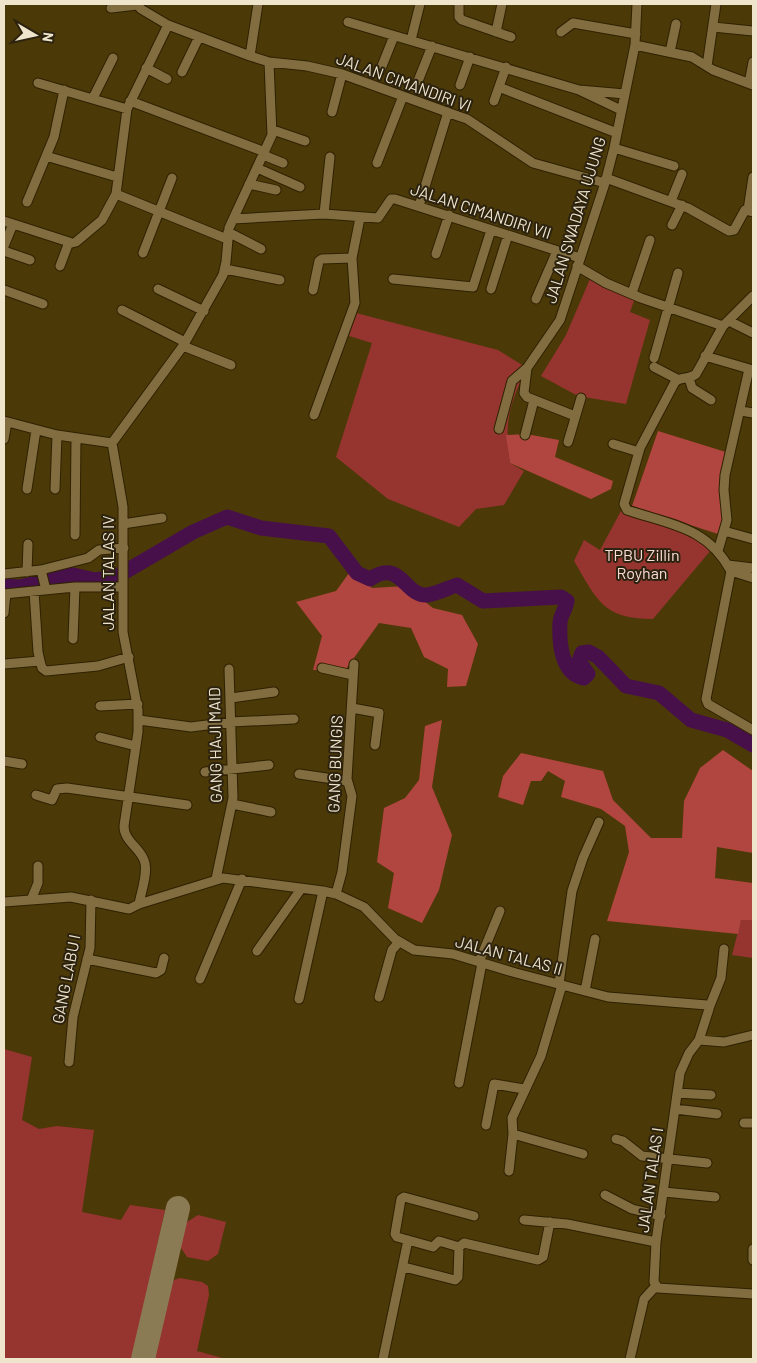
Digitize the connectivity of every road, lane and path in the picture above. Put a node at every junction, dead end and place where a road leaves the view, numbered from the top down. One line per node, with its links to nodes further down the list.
1 (137, 4): 8 (street); 11 (street, JALAN CIMANDIRI VI)
2 (258, 4): 24 (street)
3 (420, 4): 20 (street)
4 (460, 4): 14 (street)
5 (502, 4): 14 (street)
6 (637, 4): 16 (street, JALAN SWADAYA UJUNG)
7 (716, 4): 12 (street)
8 (112, 8)
9 (348, 22): 17 (street)
10 (676, 24): 23 (street)
11 (168, 25): 18 (street, JALAN CIMANDIRI VI); 31 (street)
12 (713, 27): 13 (street); 29 (street)
13 (753, 31)
14 (496, 32): 19 (street)
15 (561, 32): 16 (street)
16 (636, 34): 21 (street, JALAN SWADAYA UJUNG)
17 (394, 36): 20 (street); 32 (street)
18 (199, 37): 24 (street, JALAN CIMANDIRI VI); 33 (street)
19 (511, 37)
20 (411, 40): 22 (street)
21 (636, 44): 23 (street); 44 (street, JALAN SWADAYA UJUNG)
22 (432, 46): 25 (street); 36 (street)
23 (670, 52): 29 (street)
24 (250, 56): 27 (street, JALAN CIMANDIRI VI)
25 (470, 57): 30 (street); 39 (street)
26 (113, 58): 46 (street)
27 (269, 62): 34 (street, JALAN CIMANDIRI VI); 53 (street)
28 (753, 62): 38 (street)
29 (707, 66): 38 (street)
30 (506, 67): 42 (street); 47 (street)
31 (146, 68): 35 (street); 49 (street)
32 (380, 71)
33 (182, 72)
34 (342, 74): 45 (street, JALAN CIMANDIRI VI); 51 (street)
35 (167, 79)
36 (418, 81)
37 (38, 82): 41 (street)
38 (751, 84)
39 (460, 85)
40 (504, 89): 54 (street)
41 (64, 90): 46 (street); 58 (street)
42 (579, 90): 43 (street); 48 (street)
43 (610, 93): 44 (street); 48 (street)
44 (624, 94): 50 (street, JALAN SWADAYA UJUNG)
45 (403, 96): 52 (street, JALAN CIMANDIRI VI); 61 (street)
46 (93, 98): 49 (street)
47 (494, 101)
48 (607, 103): 50 (street)
49 (128, 105): 57 (street); 65 (street)
50 (621, 110): 54 (street, JALAN SWADAYA UJUNG)
51 (332, 112)
52 (448, 112): 68 (street, JALAN CIMANDIRI VI); 76 (street)
53 (273, 130): 55 (street); 57 (street)
54 (617, 133): 56 (street, JALAN SWADAYA UJUNG)
55 (305, 141)
56 (614, 148): 62 (street); 68 (street, JALAN SWADAYA UJUNG)
57 (264, 153): 60 (street); 63 (street)
58 (46, 156): 65 (street); 74 (street)
59 (330, 158): 79 (street)
60 (283, 163)
61 (377, 163)
62 (674, 166)
63 (257, 168): 69 (street); 70 (street)
64 (682, 174): 73 (street)
65 (117, 177): 72 (street)
66 (172, 178): 78 (street)
67 (753, 178): 77 (street)
68 (605, 180): 73 (street, JALAN CIMANDIRI VI); 98 (street, JALAN SWADAYA UJUNG)
69 (249, 184): 71 (street); 82 (street)
70 (300, 187)
71 (276, 190)
72 (116, 194): 78 (street); 89 (street)
73 (671, 201): 75 (street, JALAN CIMANDIRI VI)
74 (27, 202)
75 (682, 205): 77 (street, JALAN CIMANDIRI VI); 84 (street)
76 (419, 206): 80 (street, JALAN CIMANDIRI VII); 81 (street, JALAN CIMANDIRI VII)
77 (751, 211)
78 (158, 212): 87 (street); 94 (street)
79 (324, 214): 81 (street, JALAN CIMANDIRI VII); 82 (street, JALAN CIMANDIRI VII)
80 (449, 215): 85 (street, JALAN CIMANDIRI VII); 95 (street)
81 (360, 218): 96 (street)
82 (233, 219): 87 (street)
83 (8, 222): 89 (street); 90 (street)
84 (672, 225)
85 (491, 230): 86 (street, JALAN CIMANDIRI VII); 102 (street)
86 (508, 235): 93 (street, JALAN CIMANDIRI VII); 105 (street)
87 (227, 236): 91 (street); 100 (street)
88 (650, 240): 108 (street)
89 (69, 242): 99 (street)
90 (4, 246)
91 (261, 249)
92 (4, 251): 97 (street)
93 (556, 251): 98 (street, JALAN CIMANDIRI VII); 110 (street)
94 (143, 253)
95 (436, 254)
96 (352, 258): 107 (street); 129 (street)
97 (30, 260)
98 (578, 262): 108 (street, JALAN CIMANDIRI VII); 120 (street, JALAN SWADAYA UJUNG)
99 (60, 266)
100 (225, 269): 103 (street); 114 (street)
101 (678, 273): 112 (street)
102 (393, 279)
103 (280, 280)
104 (158, 289): 114 (street)
105 (491, 289)
106 (4, 290): 111 (street)
107 (313, 290)
108 (632, 293): 112 (street, JALAN CIMANDIRI VII)
109 (753, 296): 115 (street)
110 (536, 300)
111 (43, 304)
112 (668, 306): 115 (street, JALAN CIMANDIRI VII); 123 (street)
113 (122, 310): 117 (street)
114 (204, 311): 117 (street)
115 (726, 324): 116 (street, JALAN CIMANDIRI VII); 118 (street)
116 (753, 333)
117 (184, 344): 119 (street); 139 (street)
118 (705, 356): 121 (street); 122 (street)
119 (231, 365)
120 (526, 368): 125 (street); 132 (street, JALAN SWADAYA UJUNG)
121 (751, 370): 127 (street)
122 (690, 378): 123 (street); 126 (street)
123 (678, 379): 141 (street)
124 (581, 398): 130 (street)
125 (534, 400): 130 (street); 135 (street)
126 (712, 400)
127 (741, 411): 128 (street); 146 (street)
128 (753, 413)
129 (314, 416)
130 (575, 416): 138 (street)
131 (5, 422): 133 (street); 137 (street)
132 (499, 428)
133 (36, 430): 134 (street); 142 (street)
134 (57, 435): 136 (street); 143 (street)
135 (526, 435)
136 (76, 438): 139 (street); 147 (street)
137 (4, 439)
138 (568, 442)
139 (112, 443): 145 (street, JALAN TALAS IV)
140 (613, 444): 141 (street)
141 (639, 452): 151 (street)
142 (27, 489)
143 (55, 489)
144 (162, 518): 145 (street)
145 (123, 524): 150 (street, JALAN TALAS IV)
146 (724, 532): 148 (street); 151 (street)
147 (75, 535)
148 (753, 539)
149 (28, 544): 155 (street)
150 (124, 548): 154 (street); 158 (street, JALAN TALAS IV)
151 (718, 551): 152 (street)
152 (727, 565): 153 (street); 157 (street); 180 (street)
153 (753, 568)
154 (41, 570): 155 (street); 159 (street)
155 (27, 572): 156 (street)
156 (4, 574)
157 (753, 578)
158 (123, 585): 160 (street); 165 (street, JALAN TALAS IV)
159 (45, 586): 160 (street); 161 (street)
160 (75, 587): 164 (street)
161 (34, 591): 162 (street); 166 (street)
162 (5, 594): 163 (street)
163 (4, 613)
164 (73, 639)
165 (129, 657): 166 (street); 174 (street, JALAN TALAS IV)
166 (40, 661): 167 (street)
167 (4, 664)
168 (354, 664): 171 (street, GANG BUNGIS)
169 (322, 668): 171 (street)
170 (229, 669): 173 (street, GANG HAJI MAID)
171 (353, 675): 176 (street, GANG BUNGIS)
172 (274, 692): 173 (street)
173 (231, 698): 179 (street, GANG HAJI MAID)
174 (138, 704): 175 (street); 178 (street, JALAN TALAS IV)
175 (100, 706)
176 (352, 708): 182 (street); 190 (street, GANG BUNGIS)
177 (294, 719): 179 (street)
178 (139, 720): 179 (street); 183 (street, JALAN TALAS IV)
179 (231, 722): 187 (street, GANG HAJI MAID)
180 (753, 730)
181 (100, 738): 183 (street)
182 (375, 745)
183 (136, 746): 192 (street, JALAN TALAS IV)
184 (4, 761): 185 (street)
185 (22, 764)
186 (269, 764): 187 (street)
187 (233, 770): 188 (street); 193 (street, GANG HAJI MAID)
188 (205, 772)
189 (299, 774): 190 (street)
190 (347, 781): 202 (street, GANG BUNGIS)
191 (36, 795): 192 (street)
192 (128, 797): 194 (street); 206 (street, JALAN TALAS IV)
193 (232, 804): 195 (street); 198 (street, GANG HAJI MAID)
194 (187, 805)
195 (272, 812)
196 (599, 822): 216 (street)
197 (38, 866): 203 (street)
198 (216, 879): 199 (street, JALAN TALAS II); 206 (street, JALAN TALAS II)
199 (242, 879): 200 (street, JALAN TALAS II); 215 (street)
200 (301, 890): 201 (street, JALAN TALAS II); 211 (street)
201 (323, 891): 202 (street, JALAN TALAS II); 219 (street)
202 (336, 894): 209 (street, JALAN TALAS II)
203 (31, 900): 204 (street, JALAN TALAS II); 205 (street, JALAN TALAS II)
204 (92, 900): 206 (street, JALAN TALAS II); 213 (street, GANG LABU I)
205 (4, 902)
206 (138, 904)
207 (500, 911): 214 (street)
208 (595, 939): 217 (street)
209 (399, 942): 214 (street, JALAN TALAS II); 218 (street)
210 (724, 949): 220 (street)
211 (257, 951)
212 (164, 958): 213 (street)
213 (87, 959): 223 (street, GANG LABU I)
214 (480, 962): 216 (street, JALAN TALAS II); 224 (street)
215 (200, 979)
216 (561, 985): 217 (street, JALAN TALAS II); 225 (street)
217 (585, 992): 220 (street, JALAN TALAS II)
218 (380, 997)
219 (299, 999)
220 (709, 1008): 222 (street)
221 (753, 1035): 222 (street)
222 (699, 1040): 226 (street, JALAN TALAS I)
223 (68, 1062)
224 (459, 1083)
225 (524, 1089): 230 (street); 231 (street)
226 (677, 1093): 227 (street); 228 (street, JALAN TALAS I)
227 (711, 1095)
228 (675, 1109): 229 (street); 234 (street, JALAN TALAS I)
229 (717, 1114)
230 (486, 1125)
231 (513, 1134): 233 (street); 236 (street)
232 (616, 1139): 234 (street)
233 (583, 1154)
234 (667, 1160): 235 (street); 237 (street, JALAN TALAS I)
235 (707, 1163)
236 (509, 1170)
237 (664, 1192): 239 (street); 241 (street, JALAN TALAS I)
238 (605, 1195): 241 (street)
239 (716, 1197)
240 (474, 1216): 244 (street)
241 (661, 1216): 245 (street, JALAN TALAS I)
242 (524, 1220): 243 (street)
243 (550, 1222): 245 (street); 246 (street)
244 (408, 1240): 246 (street); 249 (street)
245 (656, 1242): 250 (street, JALAN TALAS I)
246 (459, 1247): 249 (street)
247 (753, 1249): 248 (street)
248 (753, 1260)
249 (404, 1268): 252 (street)
250 (655, 1287): 251 (street); 253 (street)
251 (753, 1294)
252 (383, 1359)
253 (630, 1359)

